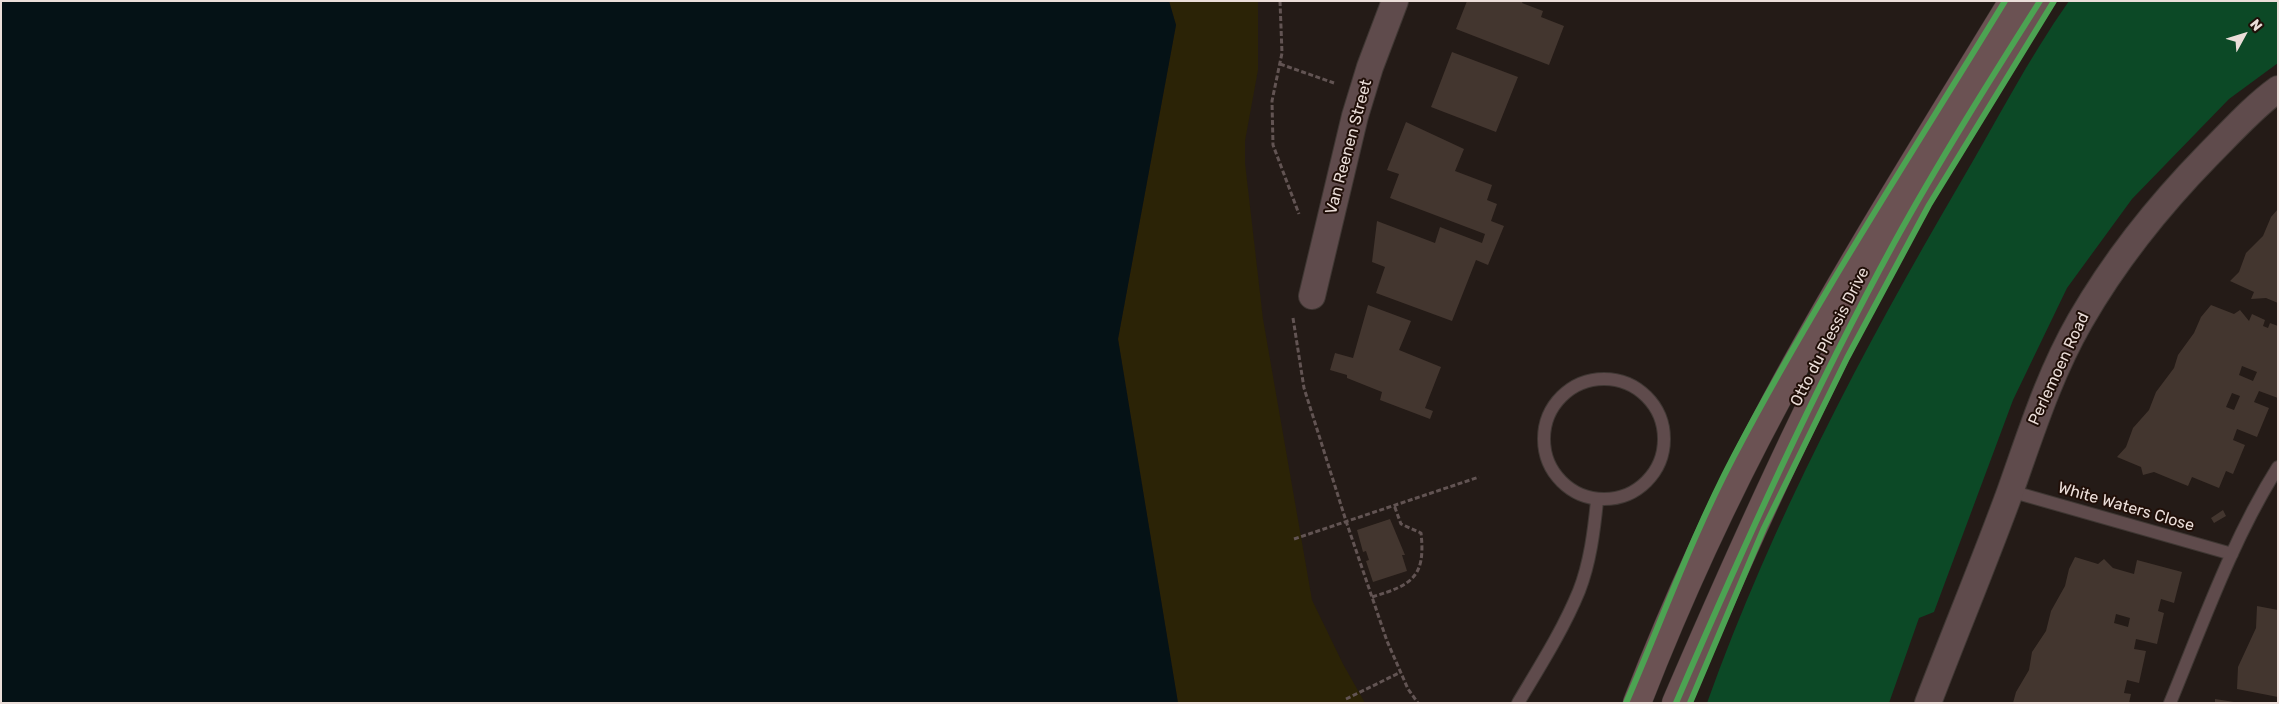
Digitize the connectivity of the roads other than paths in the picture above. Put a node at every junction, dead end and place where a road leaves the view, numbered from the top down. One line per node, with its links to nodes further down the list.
1 (1395, 1): 5 (street, Van Reenen Street)
2 (2013, 1): 11 (main road, Otto du Plessis Drive)
3 (2040, 1): 12 (main road, Otto du Plessis Drive)
4 (2278, 89): 7 (street, Perlemoen Road)
5 (1312, 296)
6 (2278, 466): 9 (lane)
7 (2010, 491): 9 (lane, White Waters Close); 13 (street, Perlemoen Road)
8 (1597, 501): 8 (lane); 10 (lane)
9 (2232, 554): 14 (lane)
10 (1518, 703)
11 (1637, 703)
12 (1676, 703)
13 (1928, 703)
14 (2170, 703)

